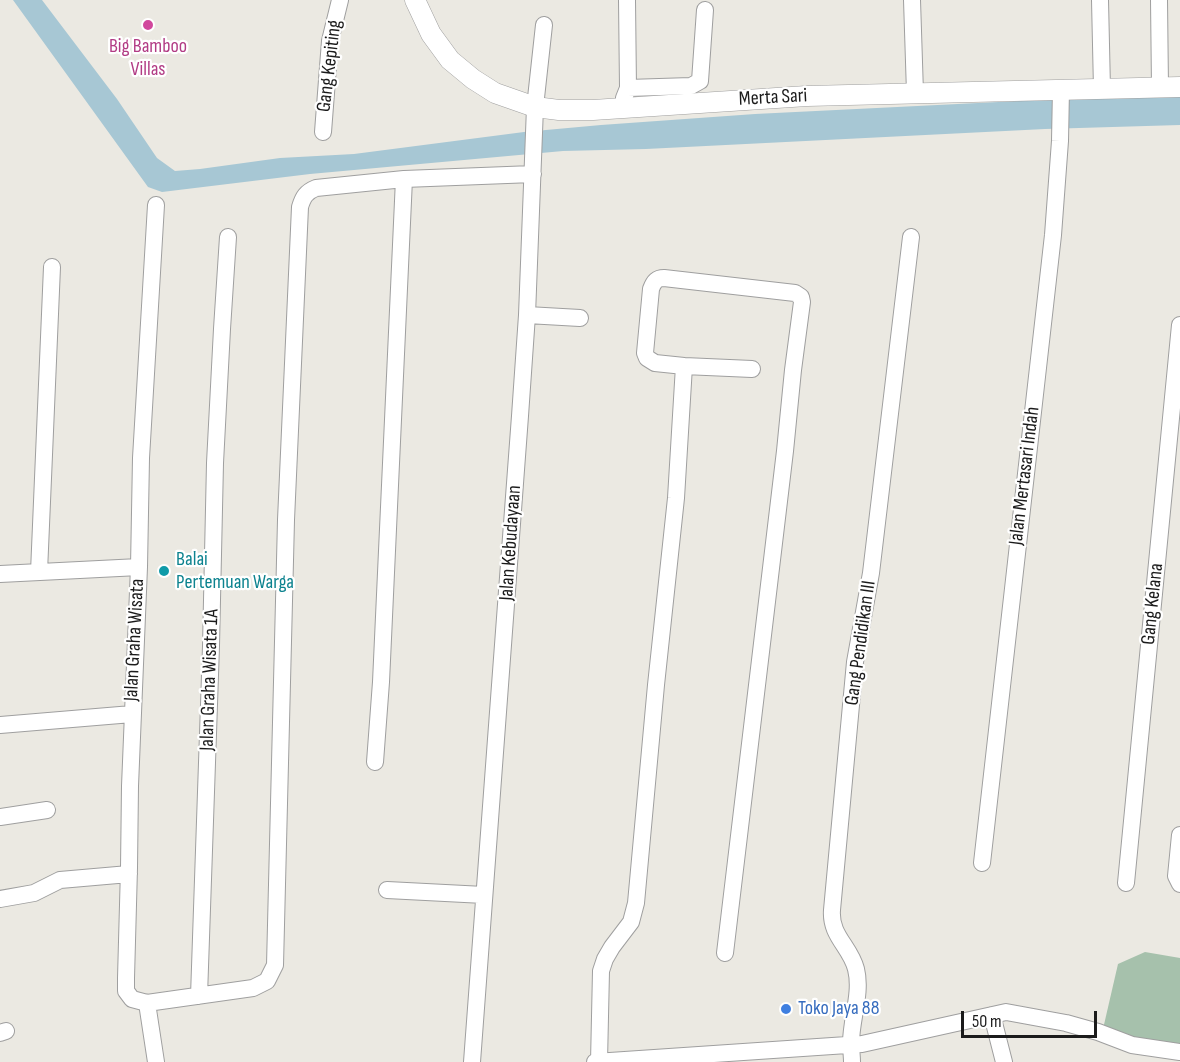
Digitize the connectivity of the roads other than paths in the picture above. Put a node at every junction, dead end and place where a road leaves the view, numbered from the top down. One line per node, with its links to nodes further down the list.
1 (340, 0): 17 (street, Gang Kepiting)
2 (415, 0): 16 (street, Merta Sari)
3 (627, 0): 11 (street)
4 (912, 0): 13 (street)
5 (1100, 0): 12 (street)
6 (1158, 0): 9 (street)
7 (705, 10): 11 (street)
8 (544, 25): 16 (street, Jalan Kebudayaan)
9 (1160, 87): 10 (street, Merta Sari); 12 (street, Merta Sari)
10 (1180, 87)
11 (628, 88): 15 (street)
12 (1102, 89): 14 (street, Merta Sari)
13 (915, 93): 14 (street, Merta Sari); 15 (street, Merta Sari)
14 (1061, 93): 38 (street, Jalan Mertasari Indah)
15 (621, 107): 16 (street, Merta Sari)
16 (535, 117): 18 (street, Jalan Kebudayaan)
17 (323, 132)
18 (533, 169): 19 (street); 24 (street, Jalan Kebudayaan)
19 (404, 180): 34 (street); 46 (street)
20 (156, 205): 29 (street, Jalan Graha Wisata)
21 (228, 237): 46 (street, Jalan Graha Wisata 1A)
22 (911, 237): 49 (street, Gang Pendidikan III)
23 (52, 267): 30 (street)
24 (527, 315): 25 (street); 43 (street, Jalan Kebudayaan)
25 (580, 318)
26 (1180, 325): 40 (street, Gang Kelana)
27 (684, 366): 28 (street); 45 (street); 54 (street)
28 (752, 369)
29 (139, 567): 30 (street); 32 (street, Jalan Graha Wisata)
30 (39, 572): 31 (street)
31 (0, 574)
32 (132, 714): 33 (street); 39 (street, Jalan Graha Wisata)
33 (0, 725)
34 (375, 762)
35 (47, 810): 36 (street)
36 (0, 817)
37 (1180, 835): 41 (street)
38 (982, 863)
39 (129, 874): 44 (street); 47 (street, Jalan Graha Wisata)
40 (1126, 884)
41 (1180, 884)
42 (387, 890): 43 (street)
43 (484, 896): 53 (street, Jalan Kebudayaan)
44 (0, 899)
45 (725, 953)
46 (199, 996): 47 (street)
47 (147, 1003): 52 (street)
48 (992, 1015): 49 (street); 50 (street); 56 (street)
49 (851, 1044): 51 (street); 55 (street, Gang Pendidikan III)
50 (1180, 1052)
51 (779, 1056): 54 (street)
52 (156, 1062)
53 (472, 1062)
54 (597, 1062)
55 (852, 1062)
56 (1005, 1062)

